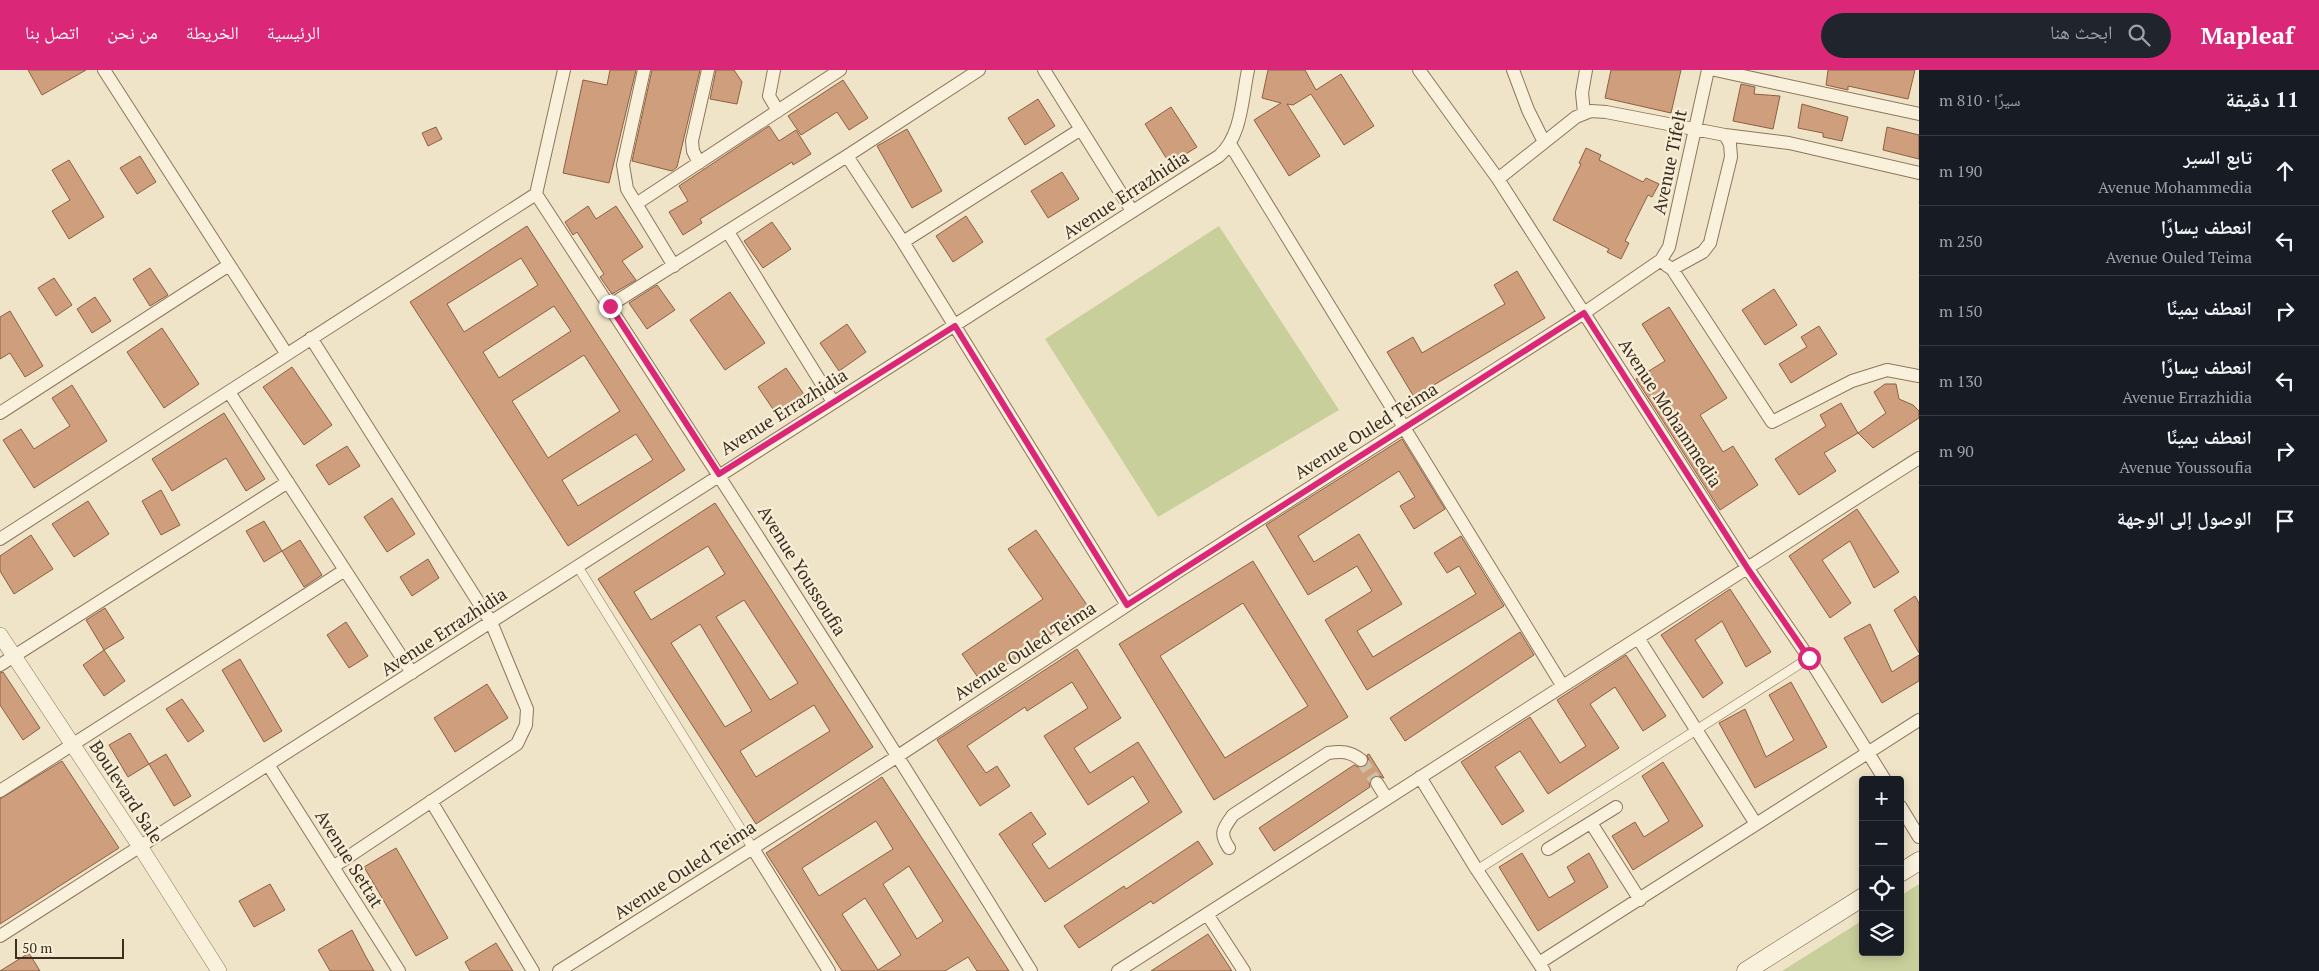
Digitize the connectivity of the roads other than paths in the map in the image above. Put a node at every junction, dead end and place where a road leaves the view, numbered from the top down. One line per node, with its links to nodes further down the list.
1 (104, 70): 34 (street)
2 (564, 70): 28 (street)
3 (644, 70): 29 (street)
4 (708, 70): 25 (street)
5 (774, 70): 16 (street)
6 (840, 70): 16 (street)
7 (979, 70): 15 (street)
8 (1044, 70): 20 (street)
9 (1248, 70): 23 (street, Avenue Errazhidia)
10 (1419, 70): 27 (street, Avenue Mohammedia)
11 (1513, 70): 22 (street)
12 (1586, 70): 17 (street)
13 (1708, 70): 19 (street, Avenue Tifelt)
14 (1715, 70): 18 (street)
15 (963, 74): 24 (street)
16 (778, 111): 25 (street)
17 (1584, 113): 19 (street); 22 (street)
18 (1919, 114)
19 (1695, 128): 21 (street); 33 (street, Avenue Tifelt)
20 (1081, 129): 30 (street); 32 (street)
21 (1725, 135): 26 (street); 36 (street)
22 (1544, 142): 27 (street)
23 (1230, 144): 30 (street, Avenue Errazhidia); 46 (street)
24 (847, 156): 31 (street); 32 (street)
25 (699, 163): 29 (street)
26 (1919, 172)
27 (1498, 179): 38 (street, Avenue Mohammedia)
28 (536, 194): 37 (street, Avenue Youssoufia); 40 (street)
29 (636, 204): 35 (street)
30 (1132, 211): 39 (street, Avenue Errazhidia)
31 (728, 232): 35 (street); 44 (street)
32 (903, 242): 39 (street)
33 (1660, 260): 36 (street); 38 (street, Avenue Ouled Teima)
34 (229, 265): 41 (street); 45 (street)
35 (674, 266): 37 (street)
36 (1672, 270): 42 (street)
37 (610, 306): 48 (street, Avenue Youssoufia)
38 (1584, 313): 46 (street, Avenue Ouled Teima); 52 (street, Avenue Mohammedia)
39 (955, 326): 44 (street, Avenue Errazhidia); 54 (street)
40 (311, 338): 41 (street); 55 (street)
41 (286, 354): 43 (street)
42 (1919, 376)
43 (229, 392): 49 (street); 50 (street)
44 (833, 402): 48 (street, Avenue Errazhidia)
45 (0, 413)
46 (1404, 427): 54 (street, Avenue Ouled Teima); 62 (street)
47 (1919, 458): 52 (street)
48 (719, 474): 51 (street, Avenue Errazhidia); 67 (street, Avenue Youssoufia)
49 (288, 482): 53 (street); 58 (street)
50 (0, 539)
51 (578, 567): 55 (street, Avenue Errazhidia); 81 (street)
52 (1748, 569): 57 (street); 59 (street, Avenue Mohammedia)
53 (345, 570): 61 (street); 65 (street)
54 (1127, 605): 67 (street, Avenue Ouled Teima)
55 (491, 622): 61 (street, Avenue Errazhidia); 75 (street)
56 (0, 635): 58 (street, Boulevard Sale)
57 (1638, 638): 62 (street); 64 (street)
58 (14, 656): 60 (street); 65 (street, Boulevard Sale)
59 (1809, 658): 64 (street); 66 (street, Avenue Mohammedia)
60 (0, 665)
61 (412, 673): 69 (street, Avenue Errazhidia)
62 (1562, 685): 71 (street)
63 (1919, 720): 66 (street)
64 (1696, 729): 79 (street); 87 (street)
65 (73, 745): 73 (street); 82 (street, Boulevard Sale)
66 (1869, 754): 70 (street, Avenue Mohammedia); 79 (street)
67 (898, 756): 81 (street, Avenue Ouled Teima); 99 (street, Avenue Youssoufia)
68 (1361, 760): 83 (street)
69 (269, 766): 82 (street, Avenue Errazhidia); 86 (street, Avenue Settat)
70 (1883, 776)
71 (1420, 778): 74 (street); 87 (street)
72 (1377, 783): 74 (street)
73 (0, 792)
74 (1387, 799): 91 (street)
75 (432, 801): 86 (street); 97 (street)
76 (1616, 808): 78 (street)
77 (1904, 813): 80 (street)
78 (1591, 823): 84 (street); 89 (street)
79 (1756, 824): 89 (street)
80 (1919, 837)
81 (752, 847): 94 (street, Avenue Ouled Teima); 98 (street)
82 (141, 848): 92 (street, Avenue Errazhidia); 95 (street, Boulevard Sale)
83 (1229, 848)
84 (1548, 849)
85 (1919, 861): 88 (main road)
86 (333, 867): 96 (street, Avenue Settat)
87 (1477, 870): 93 (street)
88 (1904, 870)
89 (1640, 900): 93 (street)
90 (1859, 900): 102 (main road)
91 (1208, 914): 100 (street); 101 (street)
92 (0, 936)
93 (1541, 967)
94 (564, 970)
95 (218, 971)
96 (399, 971)
97 (533, 971)
98 (828, 971)
99 (1031, 971)
100 (1118, 971)
101 (1244, 971)
102 (1746, 971)

